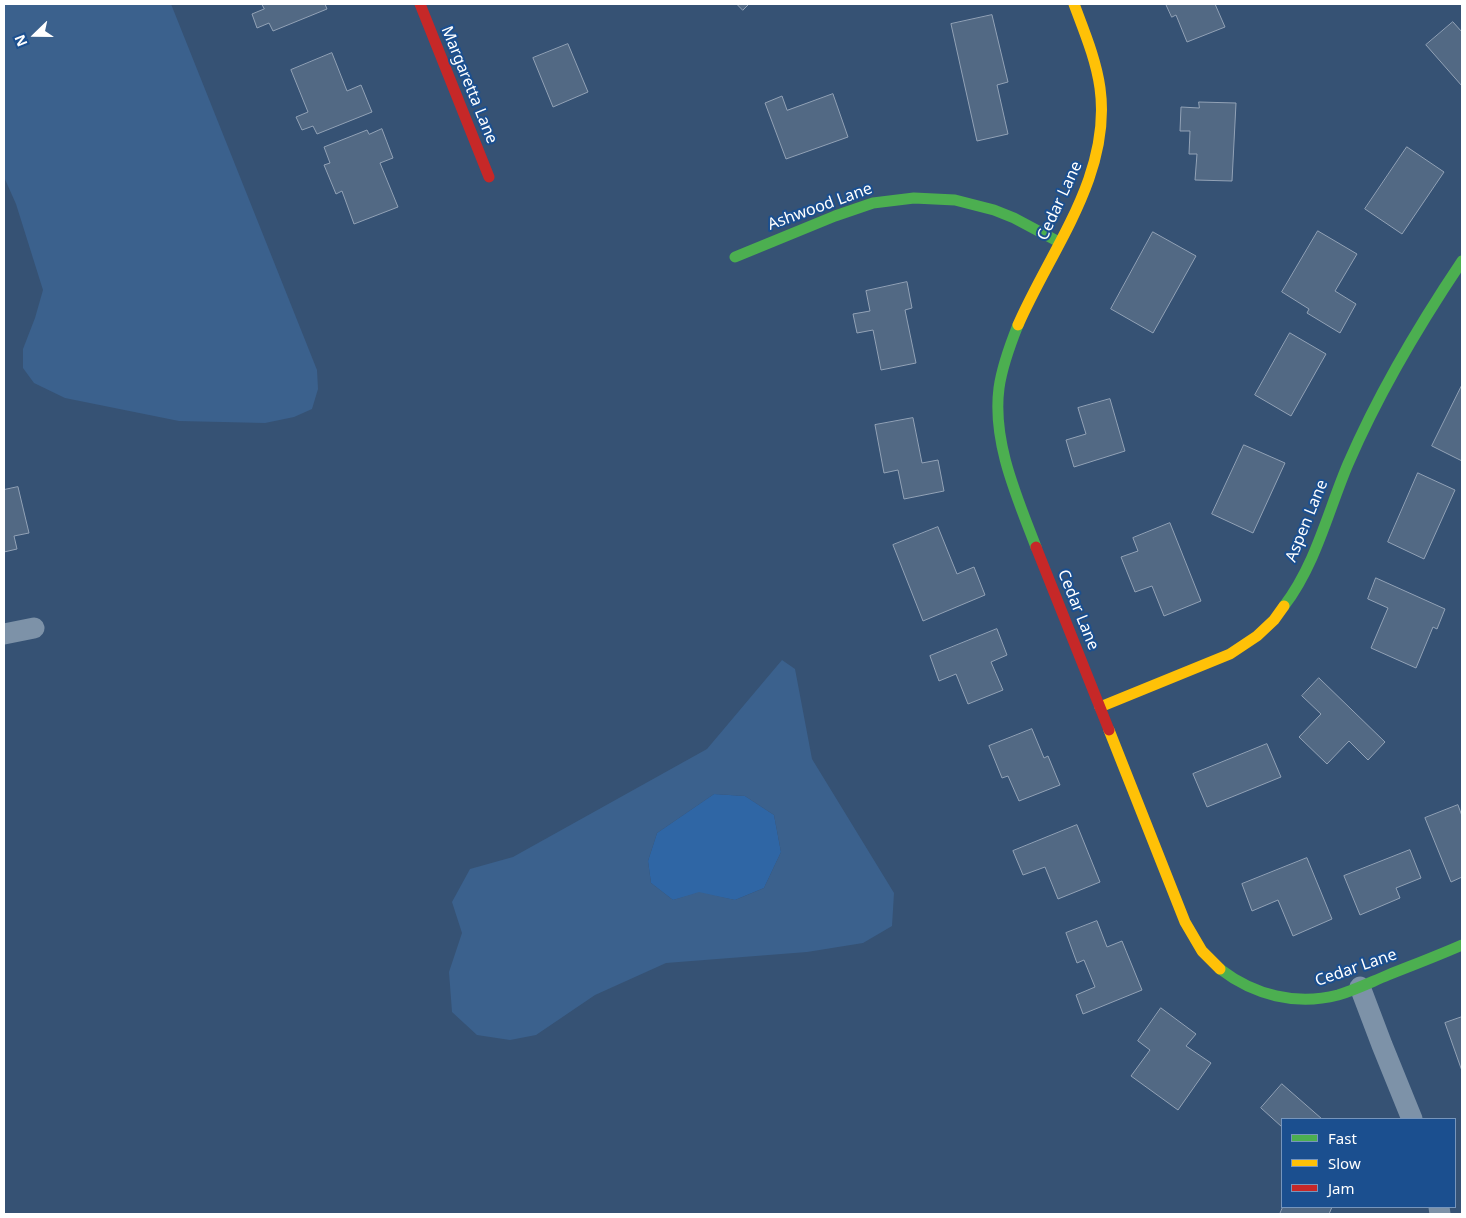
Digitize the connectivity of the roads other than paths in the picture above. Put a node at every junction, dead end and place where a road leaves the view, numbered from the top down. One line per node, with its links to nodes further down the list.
1 (420, 4): 3 (street, Margaretta Lane)
2 (1074, 4): 4 (street, Cedar Lane)
3 (489, 177)
4 (1059, 242): 5 (street, Ashwood Lane); 9 (street, Cedar Lane)
5 (735, 257)
6 (1462, 261): 9 (street, Aspen Lane)
7 (34, 628): 8 (street)
8 (4, 634)
9 (1100, 707): 11 (street, Cedar Lane)
10 (1462, 945): 11 (street, Cedar Lane)
11 (1360, 987): 12 (street)
12 (1412, 1118)

